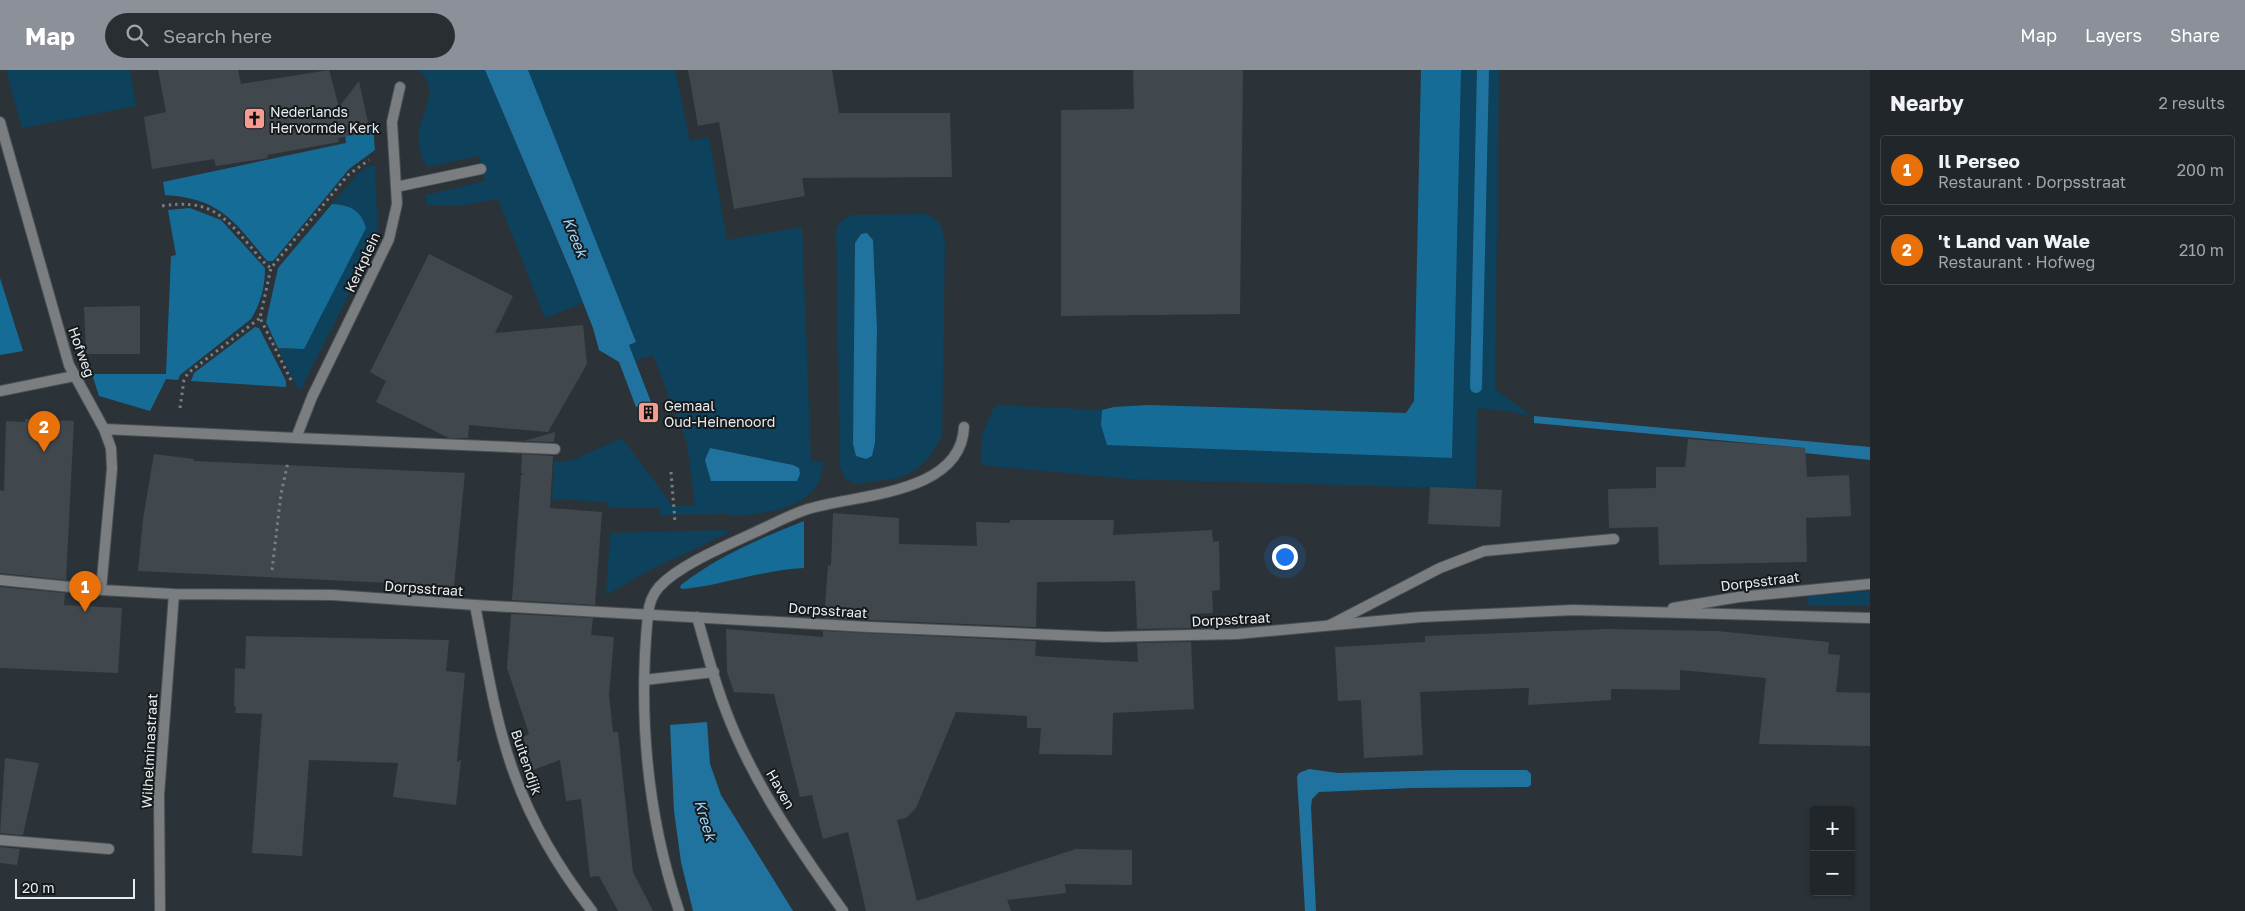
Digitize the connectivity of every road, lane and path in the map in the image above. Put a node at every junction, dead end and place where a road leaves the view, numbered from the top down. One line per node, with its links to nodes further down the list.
1 (400, 87): 3 (street, Kerkplein)
2 (0, 122): 9 (street, Hofweg)
3 (393, 153): 5 (street, Kerkplein); 7 (path)
4 (481, 169): 5 (street)
5 (396, 187): 11 (street, Kerkplein)
6 (162, 206): 7 (path)
7 (271, 268): 8 (path)
8 (260, 318): 11 (path); 14 (path)
9 (74, 376): 10 (street); 13 (street, Hofweg)
10 (0, 391)
11 (312, 397): 15 (street, Kerkplein)
12 (964, 427): 27 (street)
13 (104, 430): 14 (street); 22 (street, Hofweg)
14 (176, 433): 15 (street)
15 (296, 438): 16 (street); 24 (path)
16 (555, 449)
17 (671, 472): 18 (path)
18 (675, 522)
19 (1614, 540): 30 (street)
20 (0, 580): 22 (street, Dorpsstraat)
21 (1870, 584): 26 (street, Dorpsstraat)
22 (101, 590): 23 (street, Dorpsstraat)
23 (174, 594): 24 (street, Dorpsstraat); 35 (street, Wilhelminastraat)
24 (270, 594): 25 (street, Dorpsstraat)
25 (475, 605): 27 (street, Dorpsstraat); 36 (street, Buitendijk)
26 (1655, 611): 29 (street, Dorpsstraat); 30 (street, Dorpsstraat)
27 (648, 614): 28 (street, Dorpsstraat); 32 (street)
28 (696, 617): 30 (street, Dorpsstraat); 31 (street, Haven)
29 (1870, 618)
30 (1327, 627)
31 (714, 672): 32 (street); 38 (street, Haven)
32 (644, 680): 37 (street)
33 (0, 840): 34 (street)
34 (109, 849)
35 (160, 911)
36 (592, 911)
37 (680, 911)
38 (843, 911)

